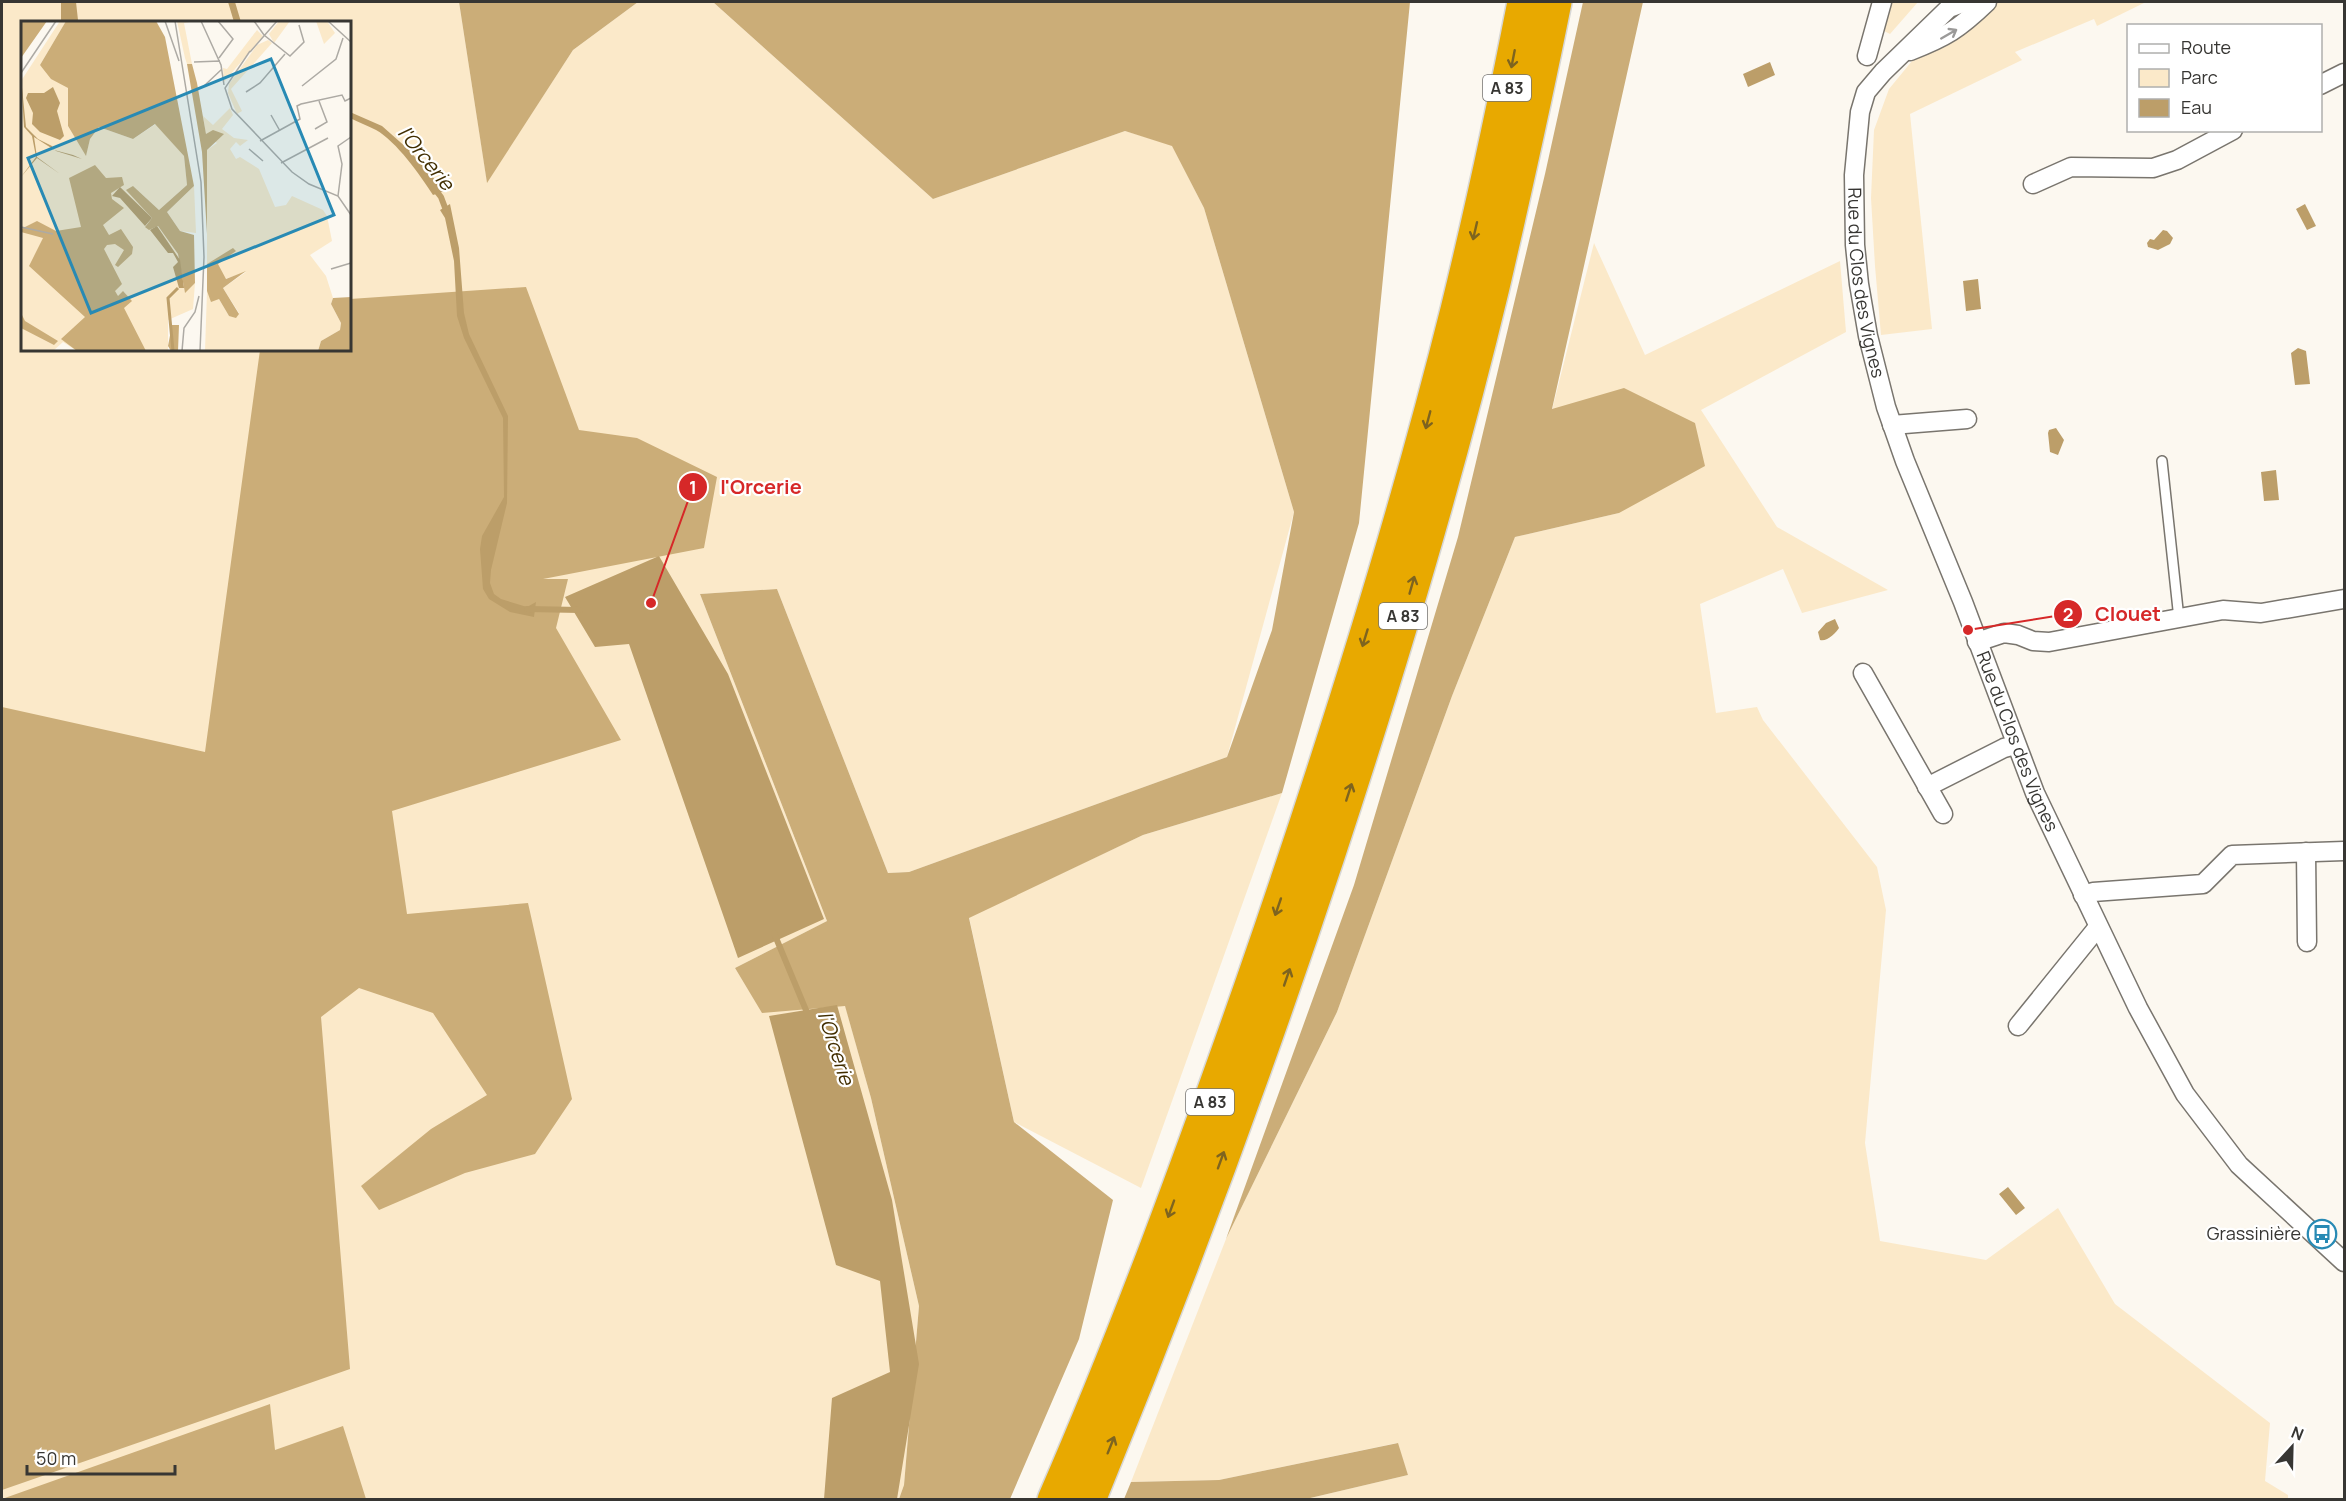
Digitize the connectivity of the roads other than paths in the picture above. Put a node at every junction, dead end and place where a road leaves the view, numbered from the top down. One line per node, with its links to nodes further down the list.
1 (1524, 2): 29 (highway, A 83, one-way to 29)
2 (1555, 2): 30 (highway, A 83, one-way to 2)
3 (1882, 2): 7 (street)
4 (1965, 2): 6 (street, Rue du Clos des Vignes)
5 (1987, 2): 6 (street, one-way to 5)
6 (1903, 54): 13 (street, Rue du Clos des Vignes)
7 (1867, 56)
8 (2344, 73): 9 (street)
9 (2322, 84)
10 (2229, 132): 11 (street)
11 (2033, 184)
12 (1967, 418): 13 (street)
13 (1892, 425): 17 (street, Rue du Clos des Vignes)
14 (2162, 461): 16 (lane)
15 (2344, 599): 16 (street)
16 (2179, 620): 17 (street)
17 (1977, 642): 19 (street, Rue du Clos des Vignes)
18 (1863, 673): 20 (street)
19 (2015, 745): 20 (street); 24 (street, Rue du Clos des Vignes)
20 (1928, 787): 21 (street)
21 (1943, 814)
22 (2344, 851): 23 (street)
23 (2306, 852): 24 (street); 26 (street)
24 (2083, 895): 25 (street, Rue du Clos des Vignes)
25 (2098, 927): 27 (street); 28 (street, Rue du Clos des Vignes)
26 (2307, 942)
27 (2018, 1026)
28 (2344, 1262)
29 (1054, 1500)
30 (1089, 1500)

